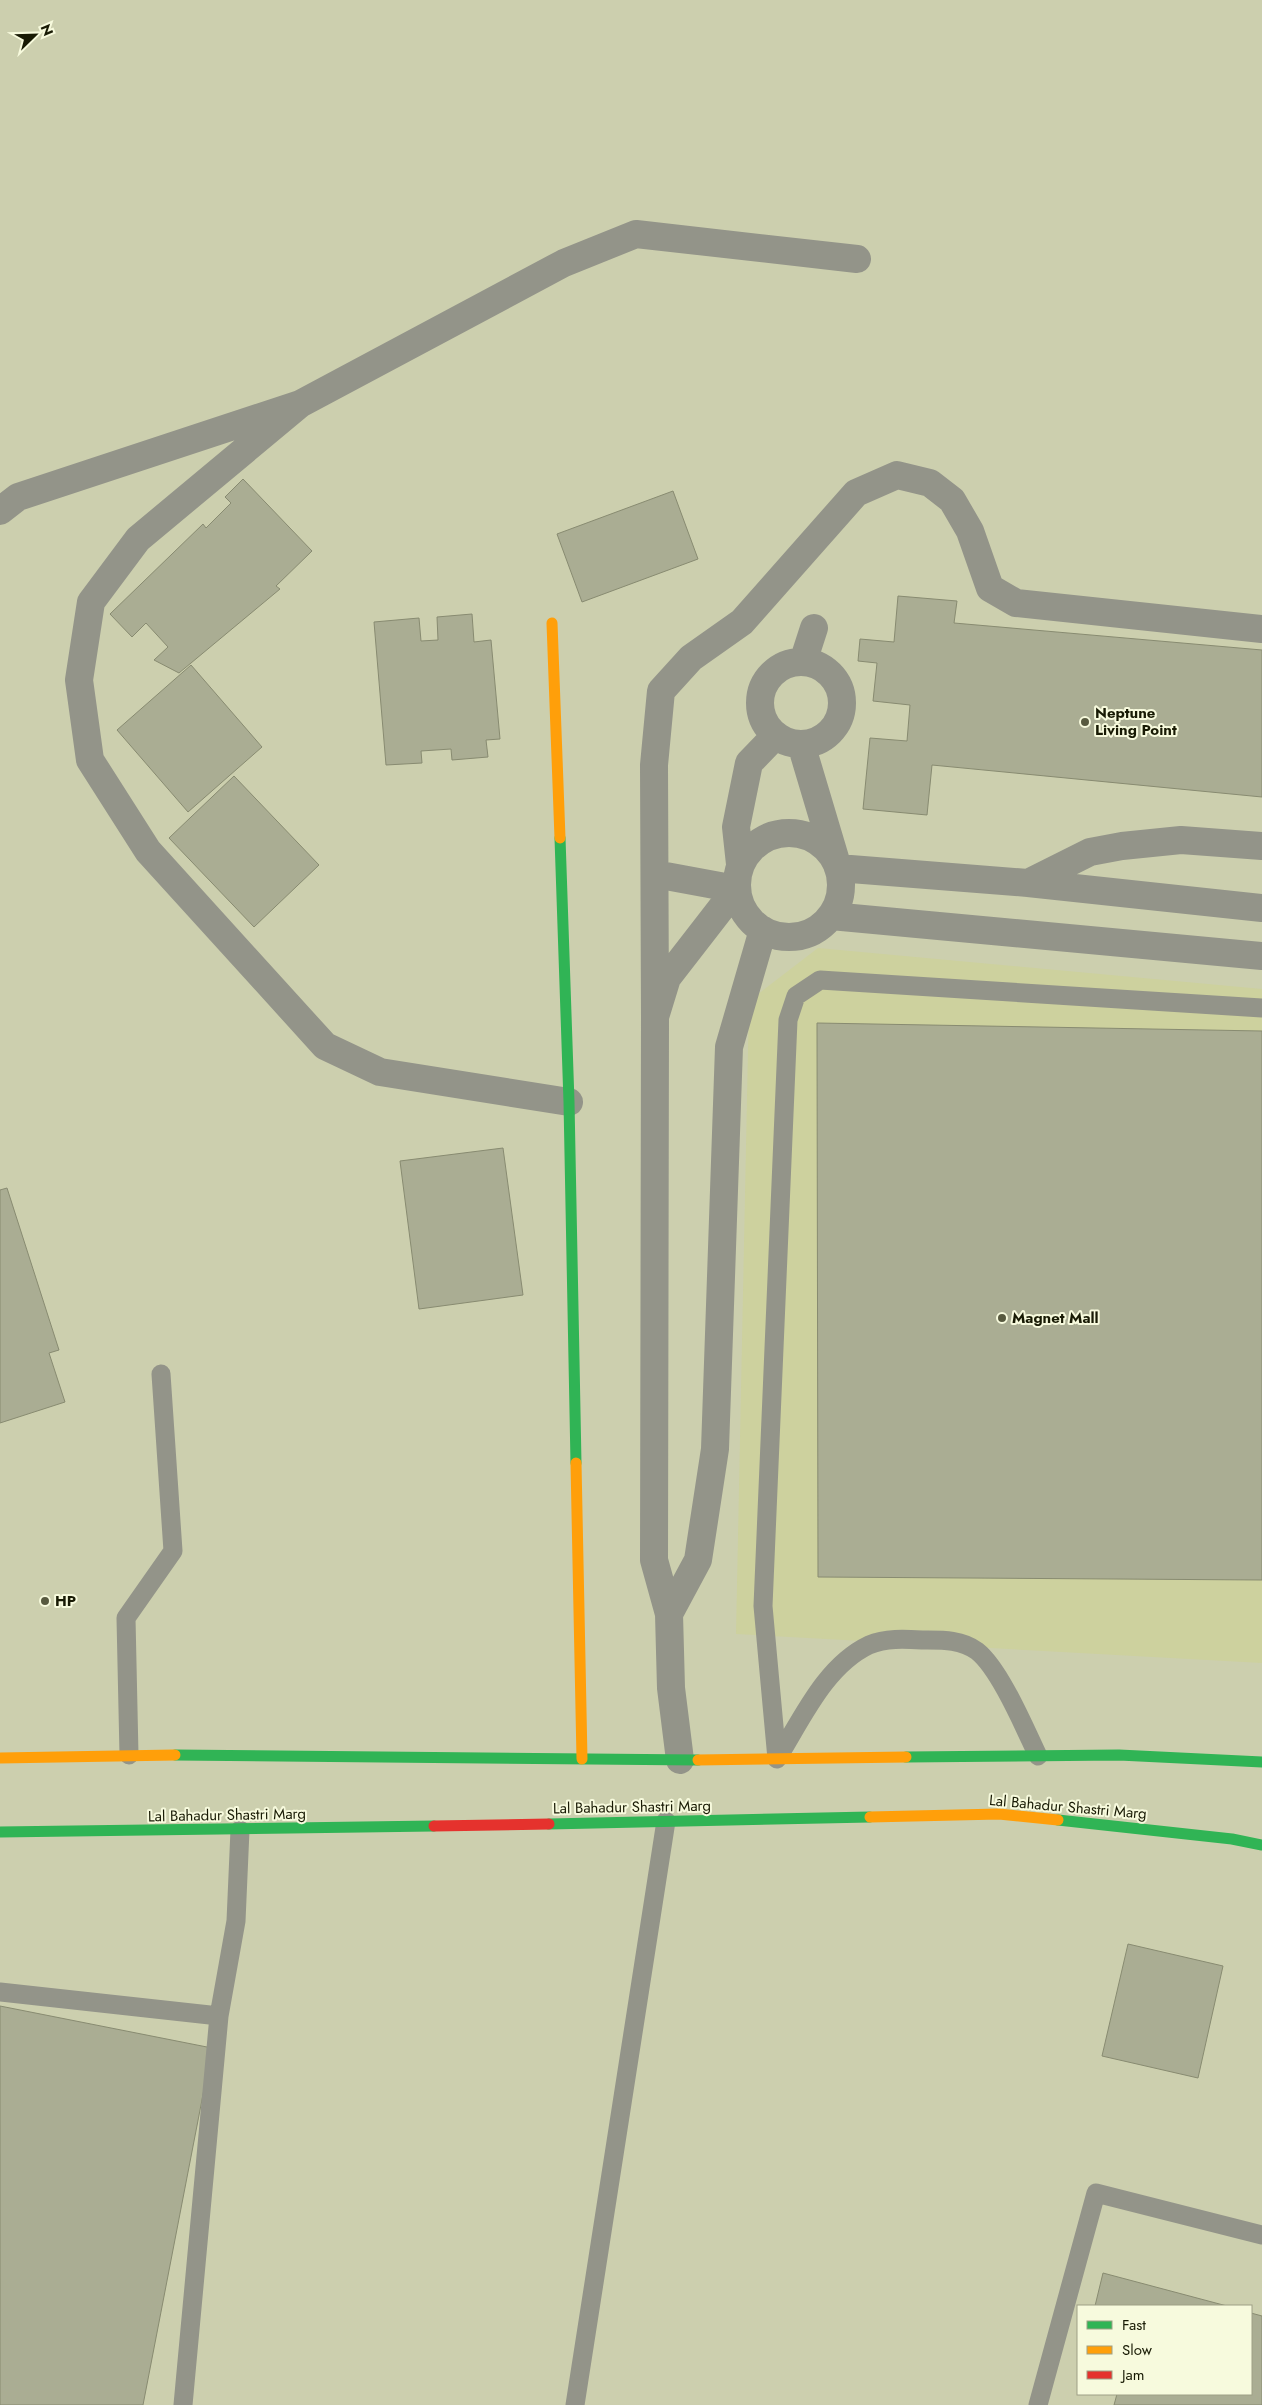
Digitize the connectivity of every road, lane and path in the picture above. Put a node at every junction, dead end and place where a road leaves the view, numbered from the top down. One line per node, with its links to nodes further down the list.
1 (857, 259): 2 (street)
2 (300, 404): 3 (street); 21 (street)
3 (0, 511)
4 (552, 623): 21 (main road)
5 (814, 628): 7 (street)
6 (1262, 628): 12 (street)
7 (803, 662): 8 (street); 9 (street)
8 (776, 735): 9 (street); 13 (street)
9 (801, 744): 11 (street)
10 (1262, 846): 14 (street)
11 (838, 868): 13 (street); 14 (street); 16 (street)
12 (654, 874): 13 (street); 20 (street)
13 (738, 877): 17 (street); 20 (street)
14 (1028, 884): 15 (street)
15 (1262, 908)
16 (832, 916): 17 (street); 18 (street)
17 (763, 930): 23 (street)
18 (1262, 956)
19 (1262, 1008): 28 (lane)
20 (655, 1017): 23 (street)
21 (569, 1102): 27 (main road)
22 (161, 1374): 24 (lane)
23 (669, 1614): 29 (street)
24 (130, 1754): 26 (main road); 27 (main road)
25 (1038, 1756): 28 (main road); 28 (lane); 30 (main road)
26 (0, 1758)
27 (582, 1759): 29 (main road)
28 (777, 1759): 29 (main road)
29 (680, 1760)
30 (1262, 1762)
31 (666, 1821): 32 (main road, Lal Bahadur Shastri Marg); 34 (main road, Lal Bahadur Shastri Marg); 39 (lane)
32 (240, 1830): 33 (main road, Lal Bahadur Shastri Marg); 36 (lane)
33 (0, 1832)
34 (1262, 1845)
35 (0, 1992): 36 (lane)
36 (220, 2016): 38 (lane)
37 (1262, 2234): 40 (lane)
38 (183, 2405)
39 (575, 2405)
40 (1038, 2405)

